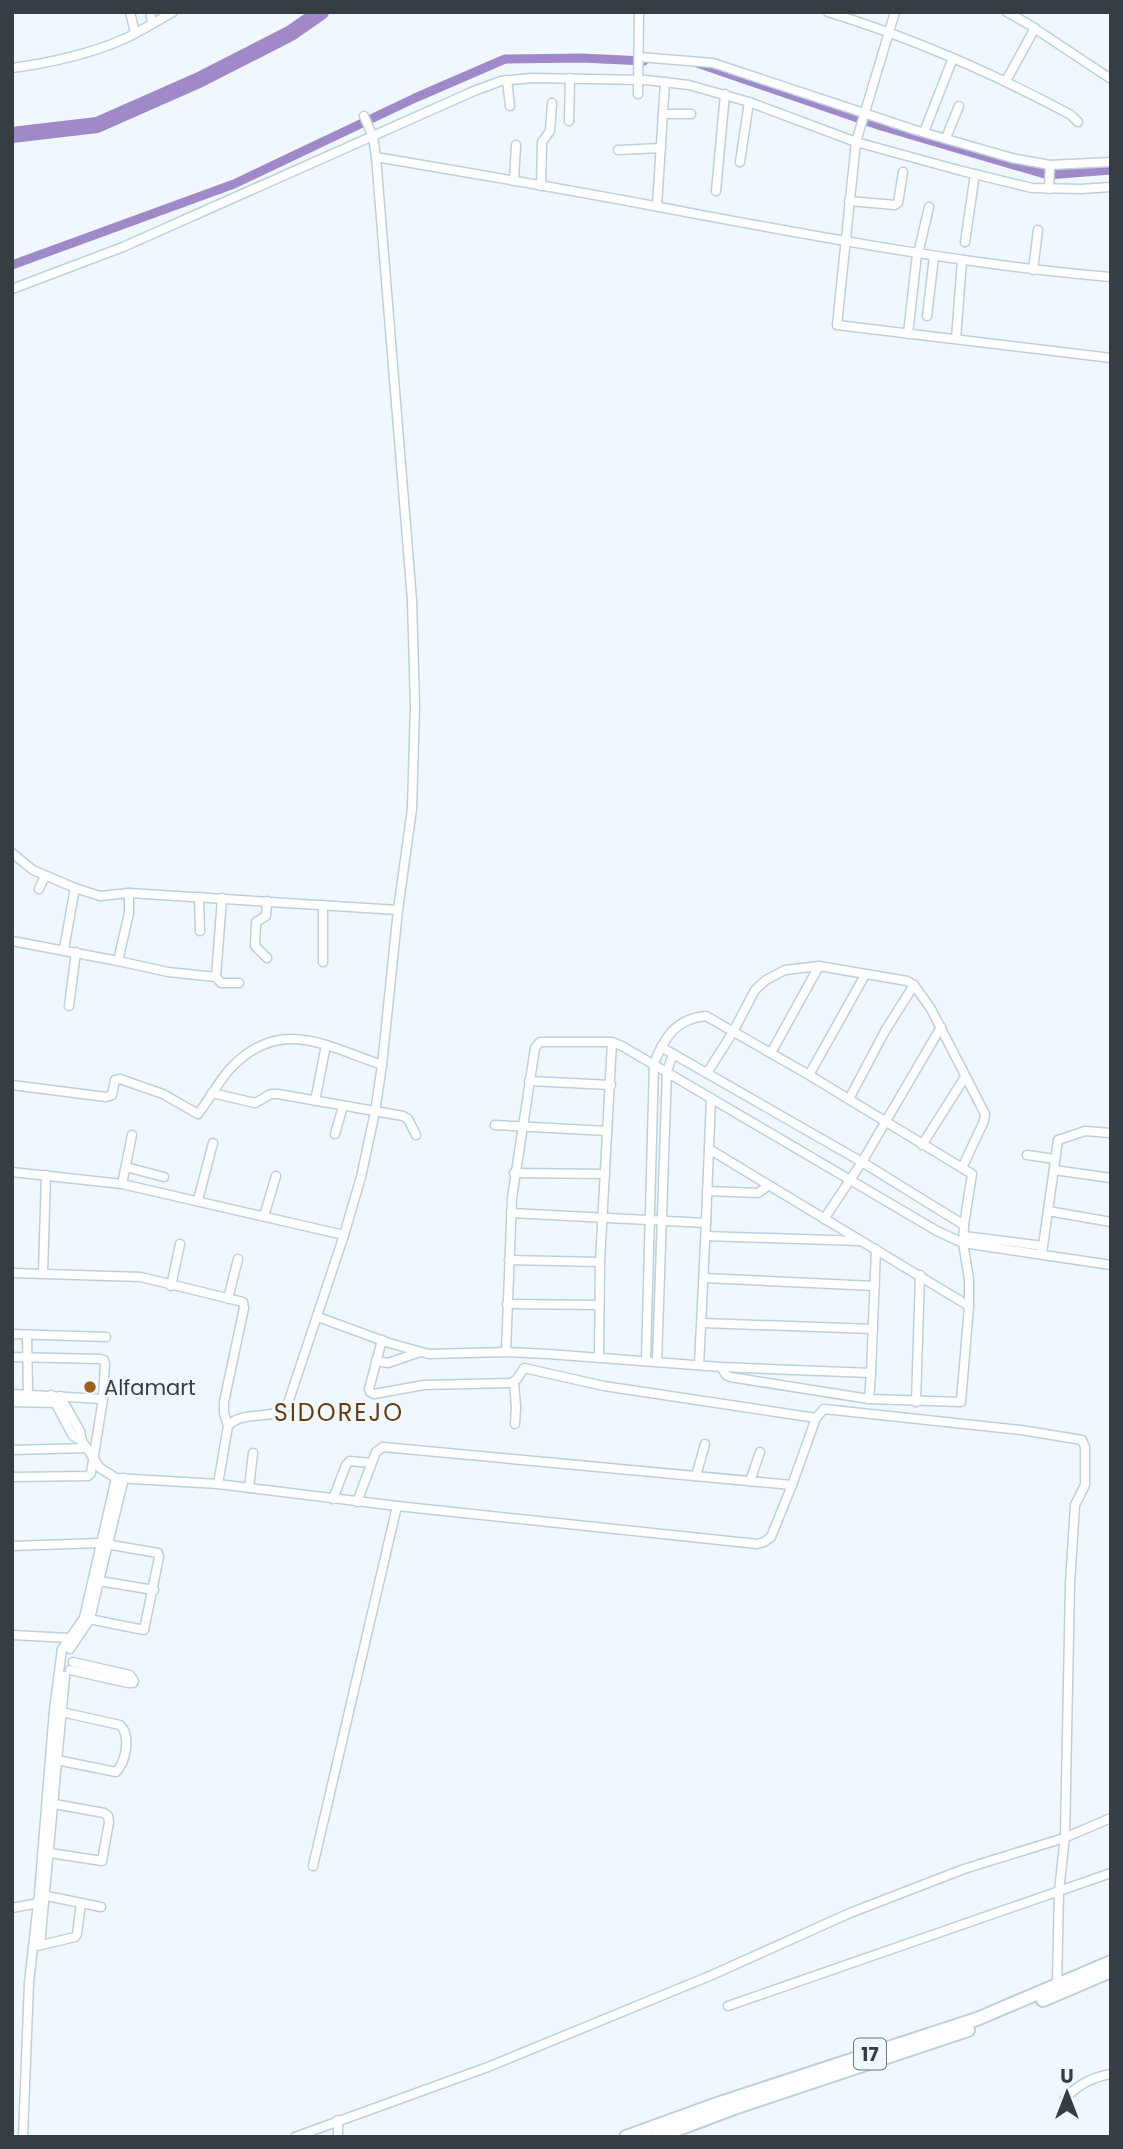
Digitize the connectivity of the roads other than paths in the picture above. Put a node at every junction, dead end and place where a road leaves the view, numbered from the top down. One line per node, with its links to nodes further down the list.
1 (131, 12): 11 (street)
2 (150, 12): 8 (street)
3 (173, 12): 8 (street)
4 (639, 12): 12 (street)
5 (828, 12): 10 (street)
6 (895, 12): 10 (street)
7 (1007, 12): 9 (street)
8 (152, 23): 11 (street)
9 (1035, 28): 17 (street); 19 (street)
10 (888, 31): 13 (street); 29 (street)
11 (135, 33): 14 (street)
12 (639, 58): 16 (street); 29 (street)
13 (953, 58): 19 (street); 33 (street)
14 (12, 68)
15 (570, 78): 16 (street); 18 (street); 31 (street)
16 (639, 79): 20 (street); 21 (street)
17 (1111, 79)
18 (507, 80): 25 (street); 34 (street)
19 (1006, 81): 32 (street)
20 (665, 82): 22 (street); 27 (street)
21 (638, 93)
22 (725, 94): 23 (street); 50 (street)
23 (749, 102): 36 (street); 41 (street)
24 (552, 103): 47 (street)
25 (510, 106)
26 (959, 106): 35 (street)
27 (663, 114): 28 (street); 38 (street)
28 (691, 114)
29 (863, 114): 33 (street); 36 (street)
30 (365, 118): 34 (street)
31 (569, 121)
32 (1078, 122)
33 (924, 132): 35 (street)
34 (372, 135): 40 (street); 62 (street)
35 (946, 138): 43 (street)
36 (857, 139): 45 (street); 51 (street)
37 (516, 145): 46 (street)
38 (660, 148): 39 (street); 52 (street)
39 (618, 150)
40 (376, 157): 46 (street); 76 (street)
41 (740, 162)
42 (1111, 162): 43 (street)
43 (1050, 166): 48 (street)
44 (903, 172): 51 (street)
45 (975, 174): 48 (street); 55 (street)
46 (514, 181): 47 (street)
47 (541, 186): 52 (street)
48 (1049, 186): 49 (street)
49 (1111, 187)
50 (716, 191)
51 (849, 201): 56 (street)
52 (657, 206): 56 (street)
53 (929, 207): 57 (street)
54 (1038, 230): 60 (street)
55 (965, 242)
56 (844, 243): 57 (street); 64 (street)
57 (918, 254): 58 (street); 64 (street)
58 (934, 257): 59 (street); 63 (street)
59 (962, 260): 60 (street); 65 (street)
60 (1033, 270): 61 (street)
61 (1111, 277)
62 (12, 289)
63 (927, 316)
64 (908, 334): 65 (street)
65 (956, 340): 66 (street)
66 (1111, 358)
67 (13, 854): 68 (street)
68 (45, 876): 69 (street); 70 (street)
69 (75, 888): 71 (street); 79 (street)
70 (39, 889)
71 (127, 893): 72 (street); 82 (street)
72 (199, 897): 73 (street); 77 (street)
73 (222, 898): 74 (street); 86 (street)
74 (267, 901): 75 (street); 81 (street)
75 (323, 905): 76 (street); 83 (street)
76 (398, 910): 97 (street)
77 (200, 931)
78 (12, 942): 79 (street)
79 (64, 950): 80 (street)
80 (76, 952): 82 (street); 89 (street)
81 (267, 958)
82 (116, 961): 86 (street)
83 (323, 962)
84 (819, 966): 85 (street); 91 (street); 95 (street)
85 (866, 975): 88 (street); 101 (street)
86 (216, 977): 87 (street)
87 (239, 983)
88 (914, 985): 90 (street); 108 (street)
89 (69, 1006)
90 (941, 1027): 102 (street); 112 (street)
91 (733, 1032): 94 (street); 95 (street); 100 (street)
92 (612, 1042): 98 (street); 103 (street); 105 (street)
93 (326, 1045): 97 (street); 106 (street); 109 (street)
94 (661, 1047): 96 (street); 98 (street)
95 (771, 1053): 101 (street)
96 (673, 1054): 99 (street); 100 (street)
97 (383, 1062): 111 (street)
98 (654, 1063): 99 (street); 146 (street)
99 (667, 1071): 107 (street); 147 (street)
100 (707, 1073): 125 (street)
101 (809, 1075): 108 (street)
102 (965, 1077): 121 (street); 127 (street)
103 (529, 1081): 105 (street); 114 (street)
104 (12, 1085): 106 (street)
105 (611, 1085): 115 (street)
106 (212, 1093): 109 (street)
107 (711, 1098): 122 (street); 136 (street)
108 (849, 1099): 112 (street)
109 (315, 1101): 110 (street)
110 (343, 1106): 111 (street); 117 (street)
111 (375, 1112): 119 (street); 151 (street)
112 (885, 1123): 121 (street); 125 (street)
113 (495, 1125): 114 (street)
114 (522, 1126): 115 (street); 130 (street)
115 (607, 1130): 131 (street)
116 (1111, 1133): 124 (street)
117 (335, 1134)
118 (132, 1135): 126 (street)
119 (416, 1135)
120 (213, 1143): 140 (street)
121 (922, 1145): 127 (street)
122 (709, 1149): 138 (street); 139 (street)
123 (1027, 1155): 124 (street)
124 (1055, 1159): 128 (street)
125 (862, 1162): 136 (street); 150 (street)
126 (126, 1167): 134 (street); 137 (street)
127 (962, 1168): 150 (street)
128 (1054, 1170): 135 (street); 141 (street)
129 (12, 1172): 132 (street)
130 (514, 1173): 131 (street); 142 (street)
131 (605, 1174): 144 (street)
132 (46, 1175): 137 (street); 163 (street)
133 (276, 1176): 143 (street)
134 (164, 1177)
135 (1111, 1178)
136 (851, 1180): 145 (street); 153 (street)
137 (122, 1184): 140 (street)
138 (769, 1185): 139 (street); 145 (street)
139 (707, 1191): 149 (street)
140 (198, 1200): 143 (street)
141 (1048, 1211): 148 (street); 157 (street)
142 (511, 1213): 144 (street); 159 (street)
143 (264, 1216): 151 (street)
144 (603, 1219): 146 (street); 160 (street)
145 (824, 1219): 154 (street)
146 (651, 1222): 147 (street); 185 (street)
147 (661, 1222): 149 (street); 187 (street)
148 (1111, 1222)
149 (706, 1223): 152 (street)
150 (964, 1224): 153 (street)
151 (344, 1235): 172 (street)
152 (706, 1236): 154 (street); 165 (street)
153 (964, 1239): 157 (street); 171 (street)
154 (862, 1241): 156 (street)
155 (180, 1244): 166 (street)
156 (876, 1249): 164 (street); 167 (street)
157 (1042, 1250): 161 (street)
158 (238, 1259): 168 (street)
159 (509, 1260): 160 (street); 169 (street)
160 (600, 1262): 170 (street)
161 (1111, 1265)
162 (12, 1273): 163 (street)
163 (43, 1273): 166 (street)
164 (920, 1275): 171 (street); 198 (street)
165 (704, 1278): 167 (street); 173 (street)
166 (171, 1286): 168 (street)
167 (875, 1286): 174 (street)
168 (228, 1299): 201 (street)
169 (507, 1304): 170 (street); 180 (street)
170 (599, 1305): 182 (street)
171 (969, 1306): 198 (street)
172 (318, 1317): 178 (street); 201 (street)
173 (702, 1323): 174 (street); 188 (street)
174 (873, 1329): 191 (street)
175 (12, 1334): 176 (street)
176 (27, 1335): 177 (street); 184 (street)
177 (106, 1337)
178 (382, 1340): 179 (street); 186 (street)
179 (421, 1352): 180 (street); 186 (street)
180 (506, 1352): 181 (street)
181 (528, 1353): 182 (street); 190 (street)
182 (599, 1356): 185 (street)
183 (12, 1357): 184 (street)
184 (27, 1358): 193 (street); 196 (street)
185 (646, 1360): 187 (street)
186 (376, 1361): 192 (street)
187 (657, 1361): 188 (street)
188 (699, 1365): 189 (street)
189 (721, 1367): 191 (street); 197 (street)
190 (524, 1368): 192 (street); 199 (street)
191 (870, 1373): 197 (street)
192 (514, 1382): 200 (street)
193 (28, 1394): 194 (street); 195 (street)
194 (13, 1398): 195 (street)
195 (58, 1399): 196 (street); 203 (street)
196 (103, 1399): 207 (street)
197 (870, 1399): 198 (street)
198 (916, 1402)
199 (816, 1418): 214 (street); 231 (street)
200 (515, 1424)
201 (228, 1426): 213 (street)
202 (705, 1444): 209 (street)
203 (85, 1445): 204 (street); 207 (street)
204 (12, 1450)
205 (760, 1452): 212 (street)
206 (253, 1453): 215 (street)
207 (93, 1457): 210 (street); 211 (street)
208 (371, 1463): 209 (street); 216 (street); 217 (street)
209 (696, 1476): 212 (street)
210 (12, 1477)
211 (120, 1478): 213 (street); 219 (street)
212 (750, 1481): 214 (street)
213 (218, 1485): 215 (street)
214 (792, 1485): 218 (street)
215 (250, 1488): 216 (street)
216 (333, 1499): 217 (street)
217 (357, 1502): 218 (street)
218 (397, 1506): 233 (street)
219 (104, 1544): 220 (street); 221 (street); 222 (street); 223 (street)
220 (12, 1546)
221 (99, 1581): 222 (street); 223 (street)
222 (153, 1590): 223 (street)
223 (87, 1619): 225 (street)
224 (12, 1635): 225 (street)
225 (68, 1643): 226 (street); 226 (street)
226 (67, 1672): 226 (street); 227 (street)
227 (58, 1711): 228 (street); 228 (street); 229 (street)
228 (57, 1759): 229 (street)
229 (49, 1804): 232 (street); 232 (street); 236 (street)
230 (1111, 1818): 231 (street)
231 (1065, 1834): 235 (street); 247 (street)
232 (50, 1853): 236 (street)
233 (313, 1866)
234 (1111, 1873): 235 (street)
235 (1059, 1891): 243 (street); 244 (street)
236 (41, 1897): 237 (street); 239 (street); 240 (street)
237 (82, 1903): 238 (street); 240 (street)
238 (101, 1907)
239 (12, 1908)
240 (37, 1945): 248 (street)
241 (1111, 1962): 243 (highway, 17)
242 (1111, 1971): 243 (highway, 17)
243 (1053, 1990): 251 (highway, 17); 252 (highway, 17)
244 (728, 2006)
245 (1111, 2074): 246 (street)
246 (1065, 2099)
247 (338, 2120): 249 (street); 250 (street)
248 (23, 2137)
249 (295, 2137)
250 (338, 2137)
251 (626, 2137)
252 (657, 2137)

